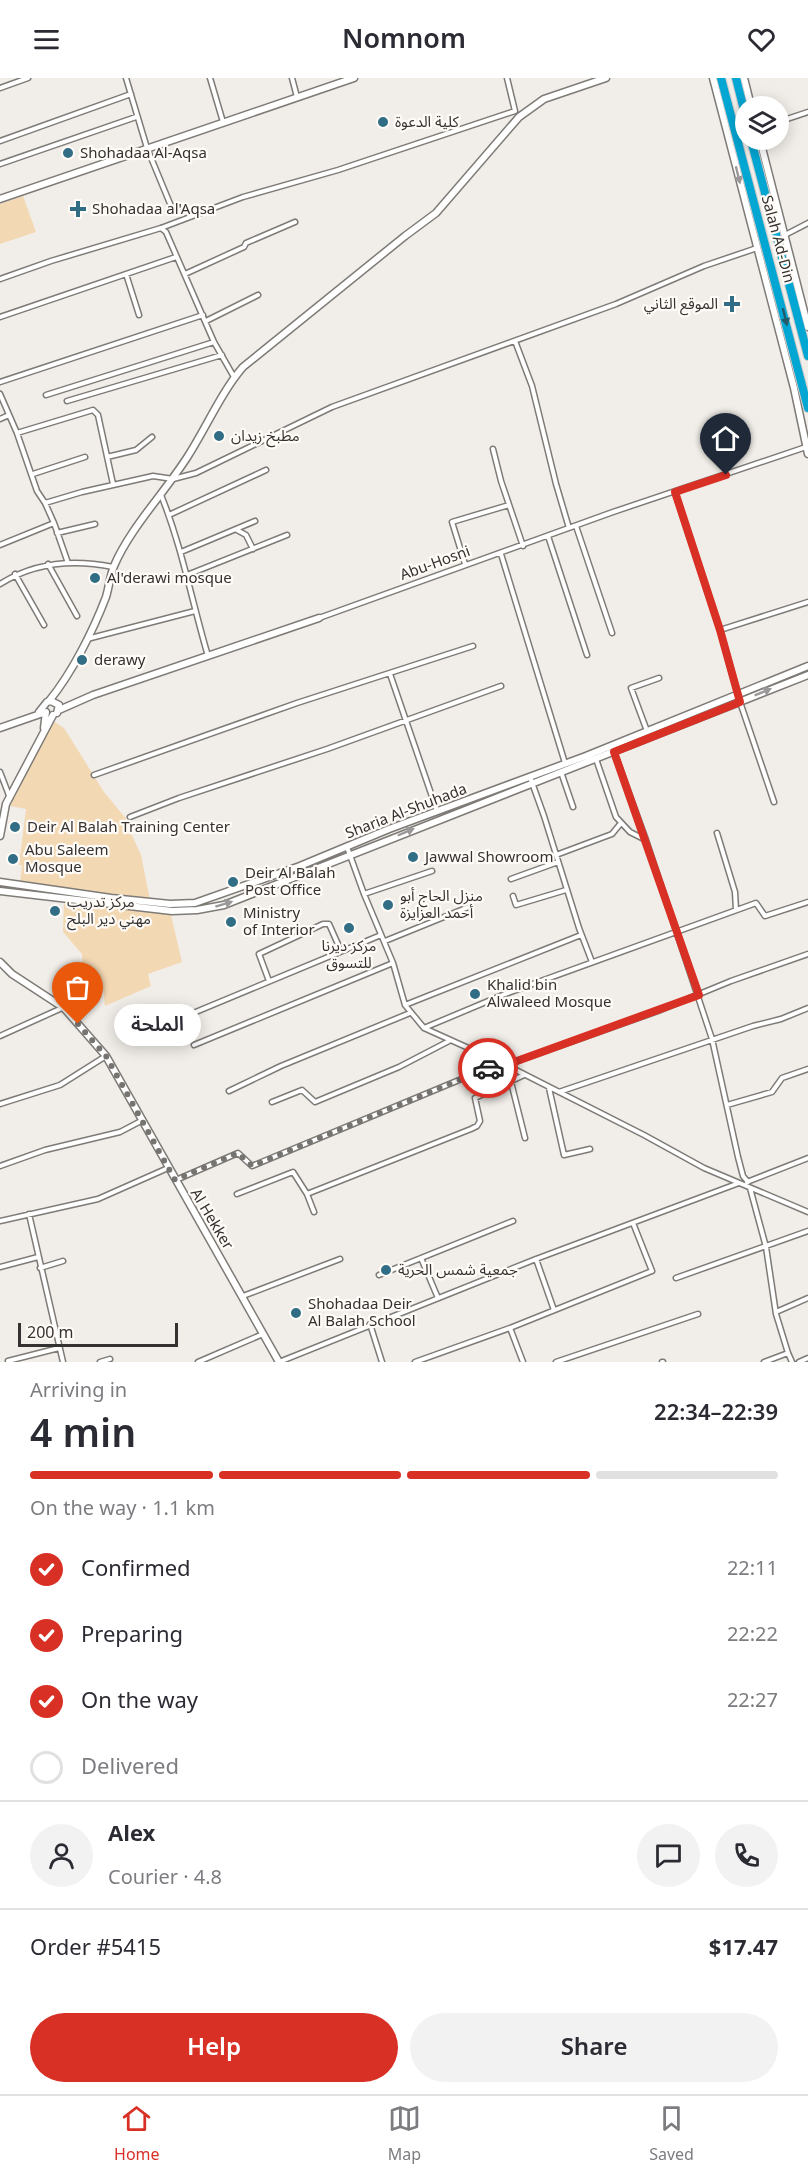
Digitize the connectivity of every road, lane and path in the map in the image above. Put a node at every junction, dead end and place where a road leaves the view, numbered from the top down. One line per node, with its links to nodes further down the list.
1 (28, 78): 12 (street)
2 (126, 78): 13 (street)
3 (210, 78): 22 (street)
4 (292, 78): 16 (street)
5 (354, 78): 16 (main road)
6 (507, 78): 17 (street)
7 (606, 78): 20 (main road)
8 (713, 78): 35 (main road, one-way to 35)
9 (721, 78): 51 (highway, Salah Ad-Din, one-way to 51)
10 (736, 78): 14 (highway)
11 (744, 78): 15 (main road)
12 (0, 88)
13 (131, 94): 19 (street); 23 (street)
14 (740, 96)
15 (749, 96)
16 (297, 97): 22 (main road)
17 (515, 111): 20 (street); 33 (street)
18 (808, 112): 21 (street)
19 (136, 117): 24 (street); 28 (street)
20 (519, 117): 52 (main road)
21 (789, 118)
22 (223, 122): 24 (main road)
23 (0, 141)
24 (147, 148): 29 (main road); 30 (street)
25 (756, 150): 27 (highway, Salah Ad-Din)
26 (760, 150): 27 (main road)
27 (760, 157): 34 (main road); 49 (highway, Salah Ad-Din)
28 (0, 165)
29 (0, 200)
30 (171, 206)
31 (295, 222): 38 (street)
32 (808, 223): 34 (street)
33 (161, 228): 36 (street); 39 (street)
34 (785, 235): 45 (main road)
35 (757, 248): 46 (street); 50 (main road)
36 (176, 257): 37 (street); 38 (street)
37 (126, 274): 41 (street); 43 (street)
38 (185, 274): 42 (street)
39 (0, 279)
40 (258, 295): 44 (street)
41 (139, 315)
42 (203, 315): 44 (street); 53 (street)
43 (0, 317)
44 (206, 321): 47 (street)
45 (808, 327)
46 (515, 341): 68 (street); 79 (street)
47 (214, 342): 48 (street); 55 (street)
48 (222, 355): 52 (street); 56 (street)
49 (808, 356)
50 (787, 364): 51 (highway); 63 (main road)
51 (799, 370): 57 (highway, Salah Ad-Din)
52 (234, 377): 68 (main road)
53 (0, 382)
54 (0, 394): 58 (street)
55 (46, 395)
56 (67, 401)
57 (808, 408)
58 (9, 415): 59 (street); 60 (street)
59 (0, 419)
60 (17, 433): 65 (street); 67 (street)
61 (152, 437): 65 (street)
62 (493, 449): 73 (street)
63 (807, 450): 70 (street, Abu-Hosni)
64 (85, 456): 67 (street)
65 (107, 457): 69 (street)
66 (266, 470): 74 (street)
67 (33, 474): 72 (street)
68 (173, 479): 69 (street); 71 (main road)
69 (113, 484): 72 (street)
70 (675, 492): 78 (street, Abu-Hosni); 101 (street)
71 (161, 495): 74 (street); 92 (main road)
72 (45, 503): 76 (street)
73 (509, 505): 85 (street); 91 (street)
74 (169, 515): 87 (street)
75 (255, 521): 80 (street)
76 (54, 523): 81 (street); 84 (street)
77 (95, 524): 81 (street)
78 (576, 526): 79 (street, Abu-Hosni); 102 (street)
79 (569, 528): 83 (street, Abu-Hosni)
80 (237, 529): 86 (street); 87 (street)
81 (57, 533): 89 (street)
82 (287, 535): 86 (street)
83 (548, 536): 85 (street, Abu-Hosni); 105 (street)
84 (0, 545)
85 (522, 546): 88 (street, Abu-Hosni)
86 (254, 549): 94 (street)
87 (181, 552): 94 (street)
88 (501, 554): 91 (street, Abu-Hosni); 123 (street)
89 (68, 562): 90 (street); 92 (street)
90 (48, 564): 93 (street); 98 (street)
91 (465, 564): 99 (street, Abu-Hosni)
92 (113, 567): 103 (main road)
93 (15, 574): 95 (street); 100 (street)
94 (187, 575): 97 (street)
95 (0, 584)
96 (808, 602): 101 (street)
97 (195, 611): 103 (street); 106 (street)
98 (77, 616)
99 (319, 618): 106 (main road, Abu-Hosni)
100 (44, 625)
101 (720, 630): 113 (street)
102 (612, 633)
103 (86, 639): 112 (main road)
104 (473, 646): 108 (street)
105 (587, 655)
106 (208, 656): 116 (main road, Abu-Hosni)
107 (808, 666): 113 (main road, Sharia Al-Shuhada)
108 (390, 674): 117 (street); 126 (street)
109 (808, 675): 114 (main road, Sharia Al-Shuhada, one-way to 109)
110 (659, 678): 119 (street)
111 (501, 687): 117 (street)
112 (60, 688): 115 (main road); 116 (main road)
113 (739, 694): 114 (street); 119 (main road, Sharia Al-Shuhada)
114 (740, 702): 121 (main road, Sharia Al-Shuhada); 129 (street)
115 (46, 706): 116 (main road); 116 (main road); 118 (main road); 120 (main road)
116 (56, 709): 120 (main road)
117 (406, 720): 131 (street); 132 (street)
118 (0, 728)
119 (647, 731): 121 (main road, Sharia Al-Shuhada)
120 (43, 732): 128 (main road)
121 (613, 748): 122 (main road, Sharia Al-Shuhada); 123 (main road, Sharia Al-Shuhada); 136 (street)
122 (596, 759): 125 (main road, Sharia Al-Shuhada); 133 (street)
123 (565, 763): 127 (main road, Sharia Al-Shuhada)
124 (0, 772): 128 (street)
125 (561, 772): 127 (main road, Sharia Al-Shuhada); 130 (street)
126 (94, 775)
127 (531, 780): 131 (main road, Sharia Al-Shuhada); 138 (main road, Sharia Al-Shuhada, one-way to 127); 139 (street)
128 (6, 801): 135 (main road)
129 (774, 802)
130 (573, 807)
131 (437, 812): 137 (main road, Sharia Al-Shuhada)
132 (130, 817)
133 (621, 823): 136 (street); 139 (street)
134 (717, 833): 150 (street)
135 (0, 836)
136 (645, 840): 151 (street)
137 (347, 847): 138 (street); 143 (main road, Sharia Al-Shuhada)
138 (351, 855): 145 (main road, Sharia Al-Shuhada, one-way to 138); 146 (street)
139 (556, 855): 140 (street)
140 (558, 862): 142 (street); 144 (street)
141 (432, 871): 146 (street)
142 (511, 879)
143 (0, 882)
144 (566, 890): 147 (street); 153 (street)
145 (0, 891)
146 (364, 894): 152 (street)
147 (513, 896)
148 (808, 902): 150 (street)
149 (471, 906): 154 (street)
150 (736, 910): 151 (street)
151 (675, 932): 158 (street); 161 (street)
152 (381, 935): 154 (street); 155 (street)
153 (581, 935): 158 (street); 162 (street)
154 (385, 942): 159 (street)
155 (341, 951): 160 (street); 160 (street)
156 (808, 954): 161 (street)
157 (0, 962): 163 (main road, Al Hekker)
158 (592, 962): 166 (street)
159 (393, 963): 162 (street); 171 (street)
160 (269, 981): 167 (street)
161 (699, 995): 169 (street); 174 (street)
162 (405, 1005): 165 (street)
163 (63, 1008): 168 (street); 172 (main road, Al Hekker)
164 (808, 1008): 169 (street)
165 (410, 1013): 166 (street); 179 (street)
166 (424, 1028): 170 (street)
167 (150, 1031)
168 (0, 1035)
169 (712, 1039): 180 (street); 183 (street)
170 (450, 1041): 173 (street); 181 (street)
171 (194, 1045)
172 (106, 1056): 182 (street); 184 (main road, Al Hekker)
173 (500, 1063): 174 (street); 190 (street)
174 (506, 1065): 176 (street)
175 (808, 1069): 183 (street)
176 (524, 1075): 177 (street); 178 (street)
177 (511, 1082): 185 (street); 195 (street)
178 (549, 1088): 180 (street); 186 (street)
179 (229, 1091)
180 (558, 1092): 191 (street)
181 (272, 1102)
182 (0, 1104)
183 (727, 1105): 192 (street)
184 (141, 1121): 188 (street); 189 (main road, Al Hekker)
185 (525, 1138)
186 (590, 1149)
187 (808, 1158): 192 (street)
188 (0, 1166)
189 (168, 1168): 190 (main road, Al Hekker); 198 (street)
190 (175, 1180): 213 (main road, Al Hekker)
191 (738, 1183): 192 (street); 201 (street)
192 (746, 1184): 193 (street)
193 (750, 1188): 197 (street); 203 (street)
194 (237, 1194): 195 (street)
195 (307, 1194): 196 (street)
196 (314, 1212)
197 (808, 1212)
198 (29, 1214): 199 (street); 204 (street)
199 (0, 1221)
200 (513, 1221): 205 (street)
201 (633, 1223): 207 (street); 216 (street)
202 (808, 1230): 203 (street)
203 (766, 1247): 212 (street); 217 (street)
204 (38, 1257): 209 (street); 210 (street)
205 (421, 1258): 211 (street); 214 (street)
206 (340, 1259): 213 (street)
207 (536, 1259): 214 (street); 216 (street)
208 (63, 1261): 210 (street)
209 (0, 1268)
210 (40, 1268): 222 (street)
211 (379, 1275)
212 (676, 1278)
213 (243, 1296): 221 (main road, Al Hekker)
214 (438, 1298): 219 (street)
215 (808, 1298): 217 (street)
216 (555, 1310): 220 (street)
217 (776, 1312): 223 (street)
218 (698, 1314): 234 (street)
219 (370, 1324): 230 (street); 231 (street)
220 (510, 1328): 232 (street); 233 (street)
221 (263, 1334): 229 (street); 230 (main road, Al Hekker)
222 (59, 1348): 226 (street); 227 (street)
223 (788, 1353): 235 (street); 236 (street)
224 (808, 1358): 237 (street)
225 (110, 1359): 228 (street)
226 (9, 1361)
227 (63, 1362)
228 (100, 1362)
229 (198, 1362)
230 (279, 1362)
231 (382, 1362)
232 (415, 1362)
233 (523, 1362)
234 (556, 1362)
235 (764, 1362)
236 (792, 1362)
237 (799, 1362)

